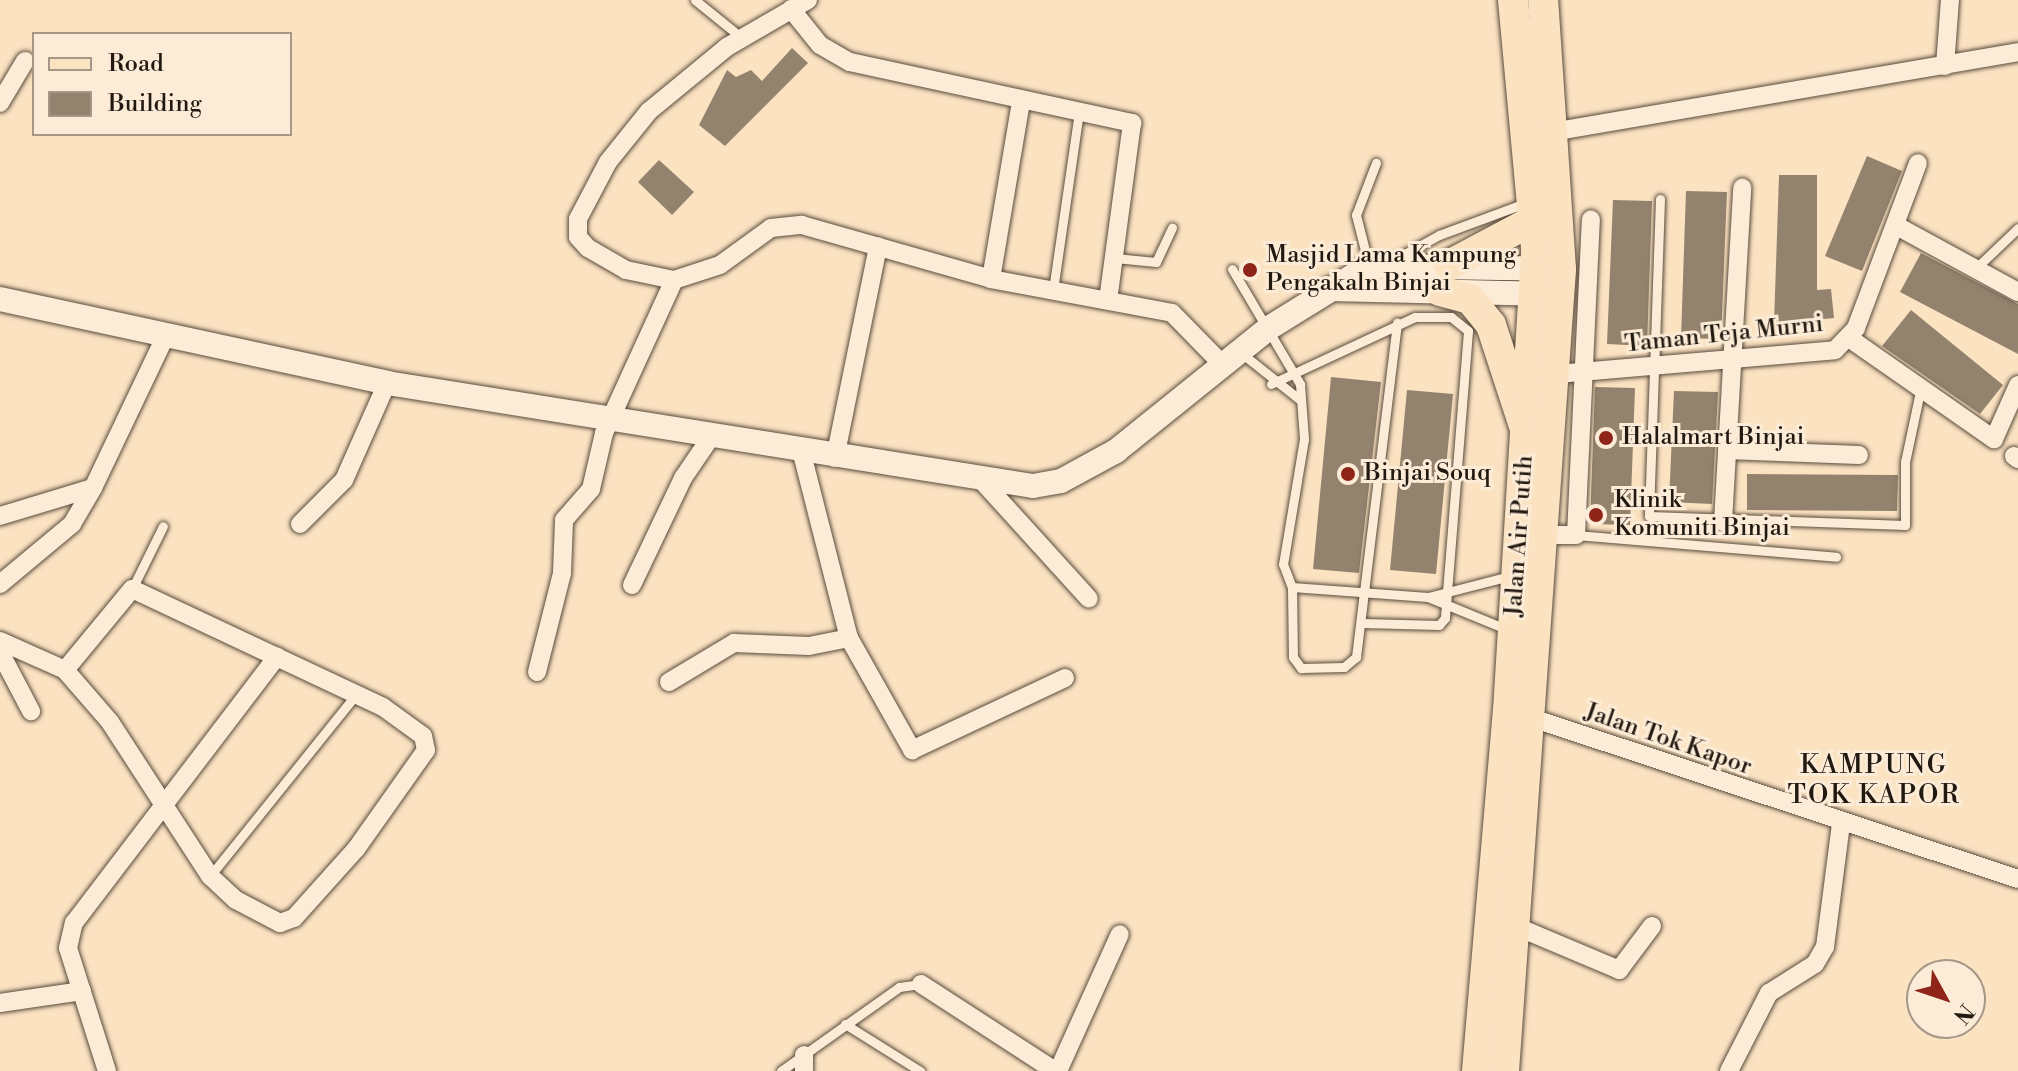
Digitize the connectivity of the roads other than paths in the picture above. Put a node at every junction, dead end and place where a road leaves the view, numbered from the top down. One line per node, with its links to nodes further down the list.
1 (695, 0): 6 (lane)
2 (1513, 0): 18 (main road, Jalan Air Putih)
3 (1543, 0): 13 (main road, Jalan Air Putih)
4 (1950, 0): 9 (street)
5 (799, 4): 6 (street); 10 (street)
6 (742, 38): 30 (street)
7 (2018, 52): 9 (street)
8 (25, 61): 11 (street)
9 (1945, 66): 13 (street)
10 (1021, 102): 12 (street); 29 (street)
11 (0, 103)
12 (1079, 110): 24 (street); 33 (lane)
13 (1557, 131): 31 (main road, Jalan Air Putih)
14 (1376, 163): 25 (lane)
15 (1918, 163): 20 (street, Taman Teja Murni)
16 (1742, 188): 42 (street)
17 (1660, 199): 44 (lane)
18 (1534, 210): 25 (lane); 28 (main road); 31 (main road, Jalan Air Putih)
19 (1591, 219): 45 (street)
20 (1895, 225): 27 (street); 40 (street, Taman Teja Murni)
21 (1172, 227): 24 (lane)
22 (2018, 228): 27 (lane)
23 (878, 246): 29 (street); 30 (street); 57 (street)
24 (1115, 258): 36 (street)
25 (1379, 265): 28 (street); 32 (street)
26 (1232, 269): 38 (lane)
27 (1975, 269): 34 (street)
28 (1445, 278): 31 (street); 32 (street); 52 (main road)
29 (991, 279): 33 (street)
30 (674, 280): 51 (street)
31 (1548, 281): 45 (main road, Jalan Air Putih); 52 (main road, Jalan Air Putih)
32 (1329, 289): 38 (street)
33 (1053, 290): 36 (street)
34 (2018, 292)
35 (0, 299): 39 (street)
36 (1108, 300): 41 (street)
37 (1397, 322): 43 (lane); 72 (lane); 73 (lane)
38 (1269, 328): 41 (street); 43 (lane)
39 (166, 335): 46 (street); 59 (street)
40 (1849, 338): 42 (street, Taman Teja Murni); 48 (street)
41 (1230, 357): 47 (lane); 58 (street)
42 (1732, 362): 44 (street, Taman Teja Murni); 55 (street)
43 (1295, 367): 47 (lane); 50 (lane)
44 (1655, 368): 45 (street, Taman Teja Murni); 61 (lane)
45 (1572, 373): 64 (main road, Jalan Air Putih); 65 (street)
46 (387, 383): 51 (street); 62 (street)
47 (1271, 384): 50 (lane)
48 (1922, 384): 49 (street); 61 (lane)
49 (2018, 385)
50 (1299, 399): 70 (lane)
51 (610, 420): 53 (street); 84 (street)
52 (1527, 431): 67 (main road, Jalan Air Putih)
53 (711, 437): 54 (street); 69 (street)
54 (801, 450): 57 (street); 79 (street)
55 (1727, 450): 56 (street); 61 (street)
56 (1859, 455)
57 (835, 458): 58 (street)
58 (984, 483): 75 (street)
59 (93, 488): 60 (street); 68 (street)
60 (0, 516)
61 (1723, 522)
62 (300, 524)
63 (163, 526): 71 (lane)
64 (1546, 535): 65 (street); 89 (main road, Jalan Air Putih)
65 (1576, 535): 66 (lane)
66 (1836, 557)
67 (1517, 574): 72 (lane); 78 (main road, Jalan Air Putih)
68 (0, 584)
69 (632, 585)
70 (1292, 587): 73 (lane); 77 (lane)
71 (132, 589): 82 (street); 83 (street)
72 (1449, 589): 74 (lane); 76 (lane)
73 (1369, 594): 74 (lane); 77 (lane)
74 (1428, 597): 76 (lane)
75 (1089, 599)
76 (1448, 603): 77 (lane); 78 (lane)
77 (1363, 623)
78 (1514, 632): 94 (main road, Jalan Air Putih)
79 (849, 638): 85 (street); 86 (street)
80 (0, 641): 83 (street)
81 (0, 652): 88 (street)
82 (277, 657): 87 (street); 90 (street)
83 (65, 670): 90 (street)
84 (537, 672)
85 (1065, 678)
86 (669, 682)
87 (357, 693): 92 (lane); 92 (street)
88 (31, 711)
89 (1532, 718): 91 (street, Jalan Tok Kapor); 94 (main road, Jalan Air Putih)
90 (161, 809): 92 (street); 98 (street)
91 (1841, 824): 93 (street, Jalan Tok Kapor); 108 (street)
92 (210, 876)
93 (2018, 879)
94 (1503, 921): 95 (street); 106 (main road, Jalan Air Putih); 107 (main road, Jalan Air Putih)
95 (1652, 926)
96 (1120, 934): 105 (street)
97 (921, 984): 100 (lane); 105 (street)
98 (82, 991): 99 (street); 102 (street)
99 (0, 1003)
100 (845, 1024): 101 (lane); 104 (lane)
101 (804, 1063): 103 (lane)
102 (107, 1071)
103 (781, 1071)
104 (920, 1071)
105 (1057, 1071)
106 (1477, 1071)
107 (1504, 1071)
108 (1729, 1071)

